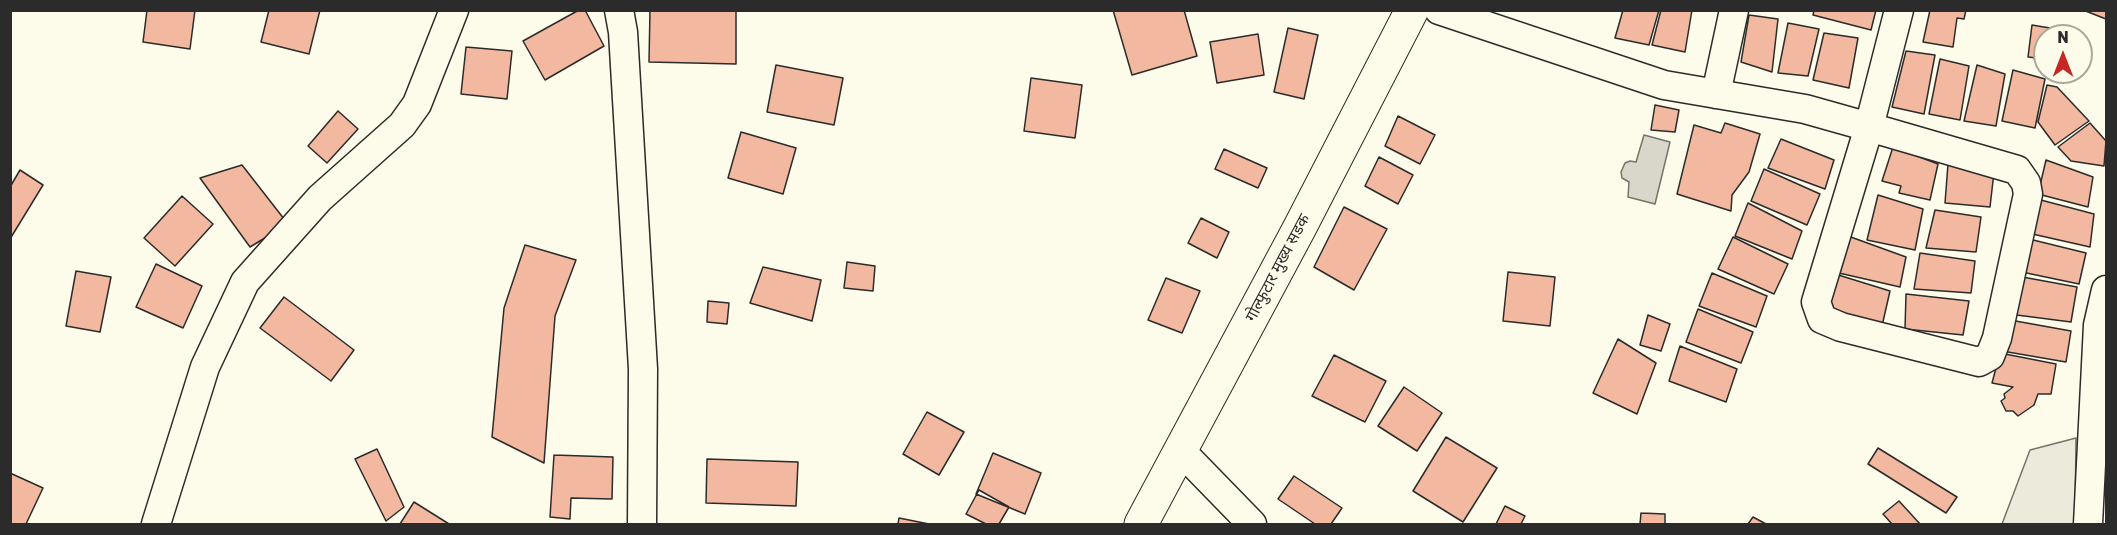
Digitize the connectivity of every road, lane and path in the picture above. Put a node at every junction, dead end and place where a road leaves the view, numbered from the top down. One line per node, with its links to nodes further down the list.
1 (454, 10): 11 (street)
2 (620, 10): 12 (street)
3 (1412, 10): 10 (main road, गोल्फुटार मुख्य सडक)
4 (1439, 10): 7 (street)
5 (1734, 10): 7 (street)
6 (1899, 10): 8 (street)
7 (1716, 94): 8 (street)
8 (1869, 127): 8 (street)
9 (2106, 290): 15 (street)
10 (1180, 451): 13 (main road, गोल्फुटार मुख्य सडक); 14 (street)
11 (156, 525)
12 (642, 525)
13 (1141, 525)
14 (1252, 525)
15 (2088, 525)

